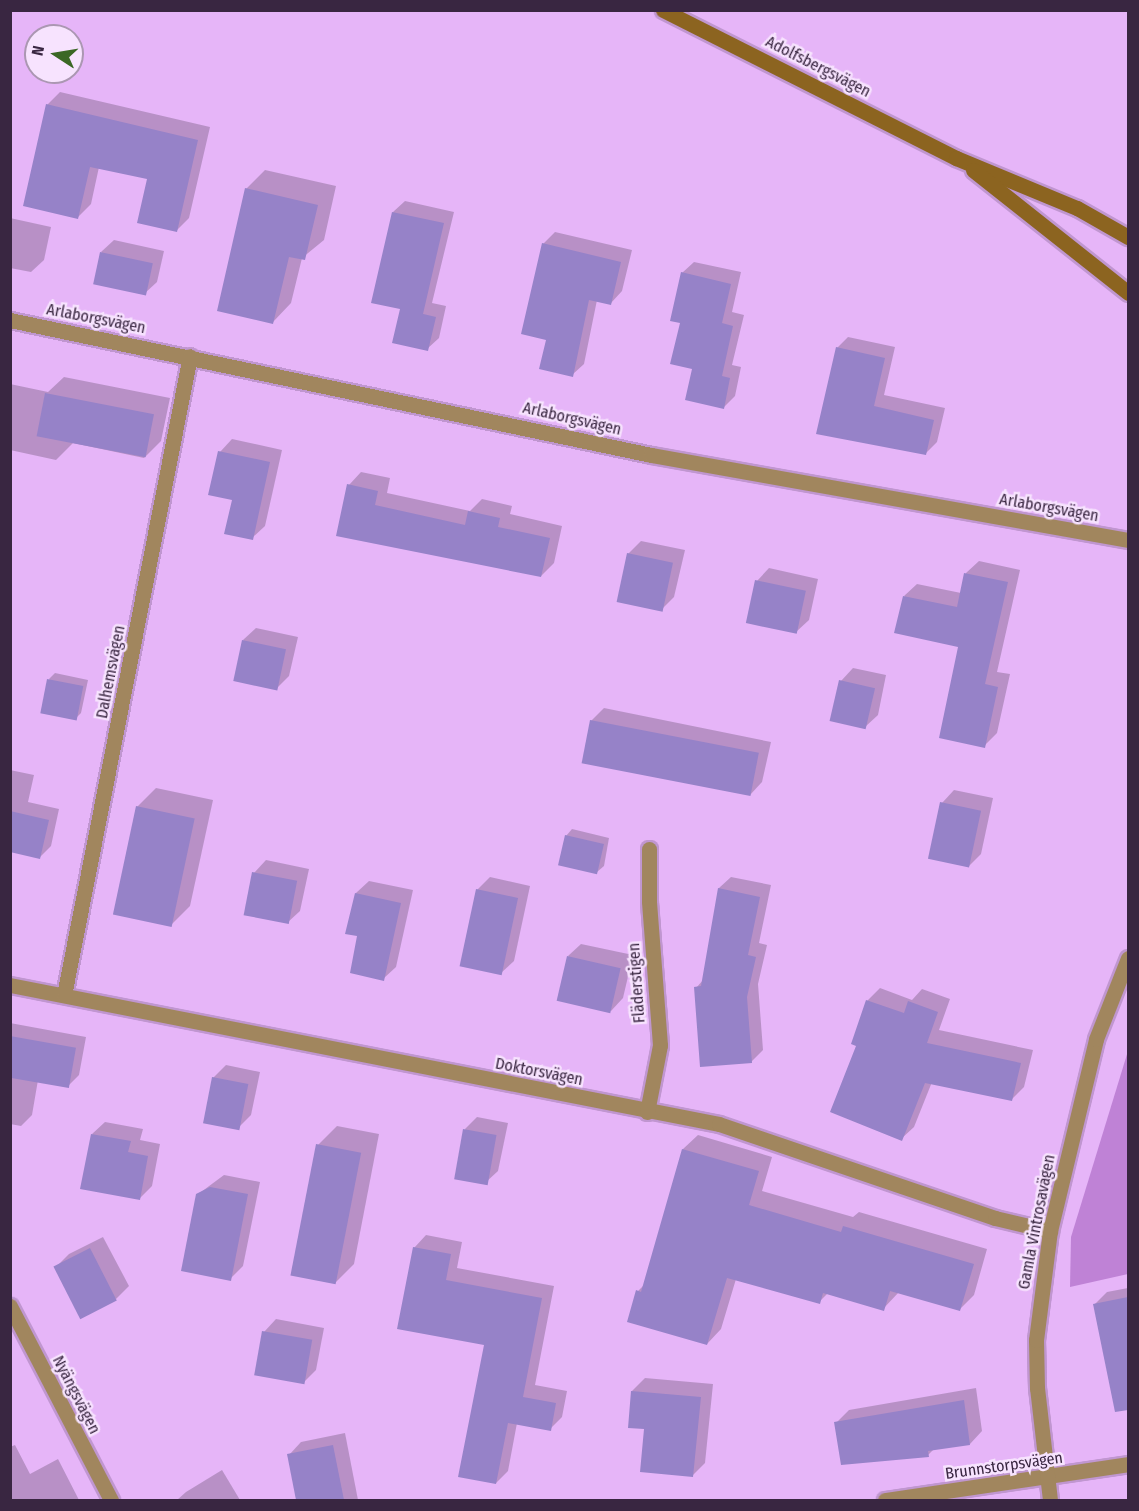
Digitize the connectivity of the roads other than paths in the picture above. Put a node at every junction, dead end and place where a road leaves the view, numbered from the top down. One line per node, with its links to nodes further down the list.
1 (663, 10): 2 (main road, Adolfsbergsvägen)
2 (956, 158): 3 (main road, Adolfsbergsvägen); 4 (main road, Adolfsbergsvägen)
3 (1128, 237)
4 (1128, 293)
5 (10, 320): 6 (street, Arlaborgsvägen)
6 (190, 356): 7 (street, Arlaborgsvägen); 11 (street, Dalhemsvägen)
7 (1128, 540)
8 (649, 849): 12 (street, Fläderstigen)
9 (1128, 958): 13 (street, Gamla Vintrosavägen)
10 (10, 985): 11 (street, Doktorsvägen)
11 (64, 995): 12 (street, Doktorsvägen)
12 (647, 1112): 13 (street, Doktorsvägen)
13 (1050, 1231): 16 (street, Gamla Vintrosavägen)
14 (10, 1306): 17 (street, Nyängsvägen)
15 (1128, 1464): 16 (street, Brunnstorpsvägen)
16 (1047, 1479): 18 (street, Brunnstorpsvägen); 19 (street, Gamla Vintrosavägen)
17 (111, 1500)
18 (885, 1500)
19 (1050, 1500)

